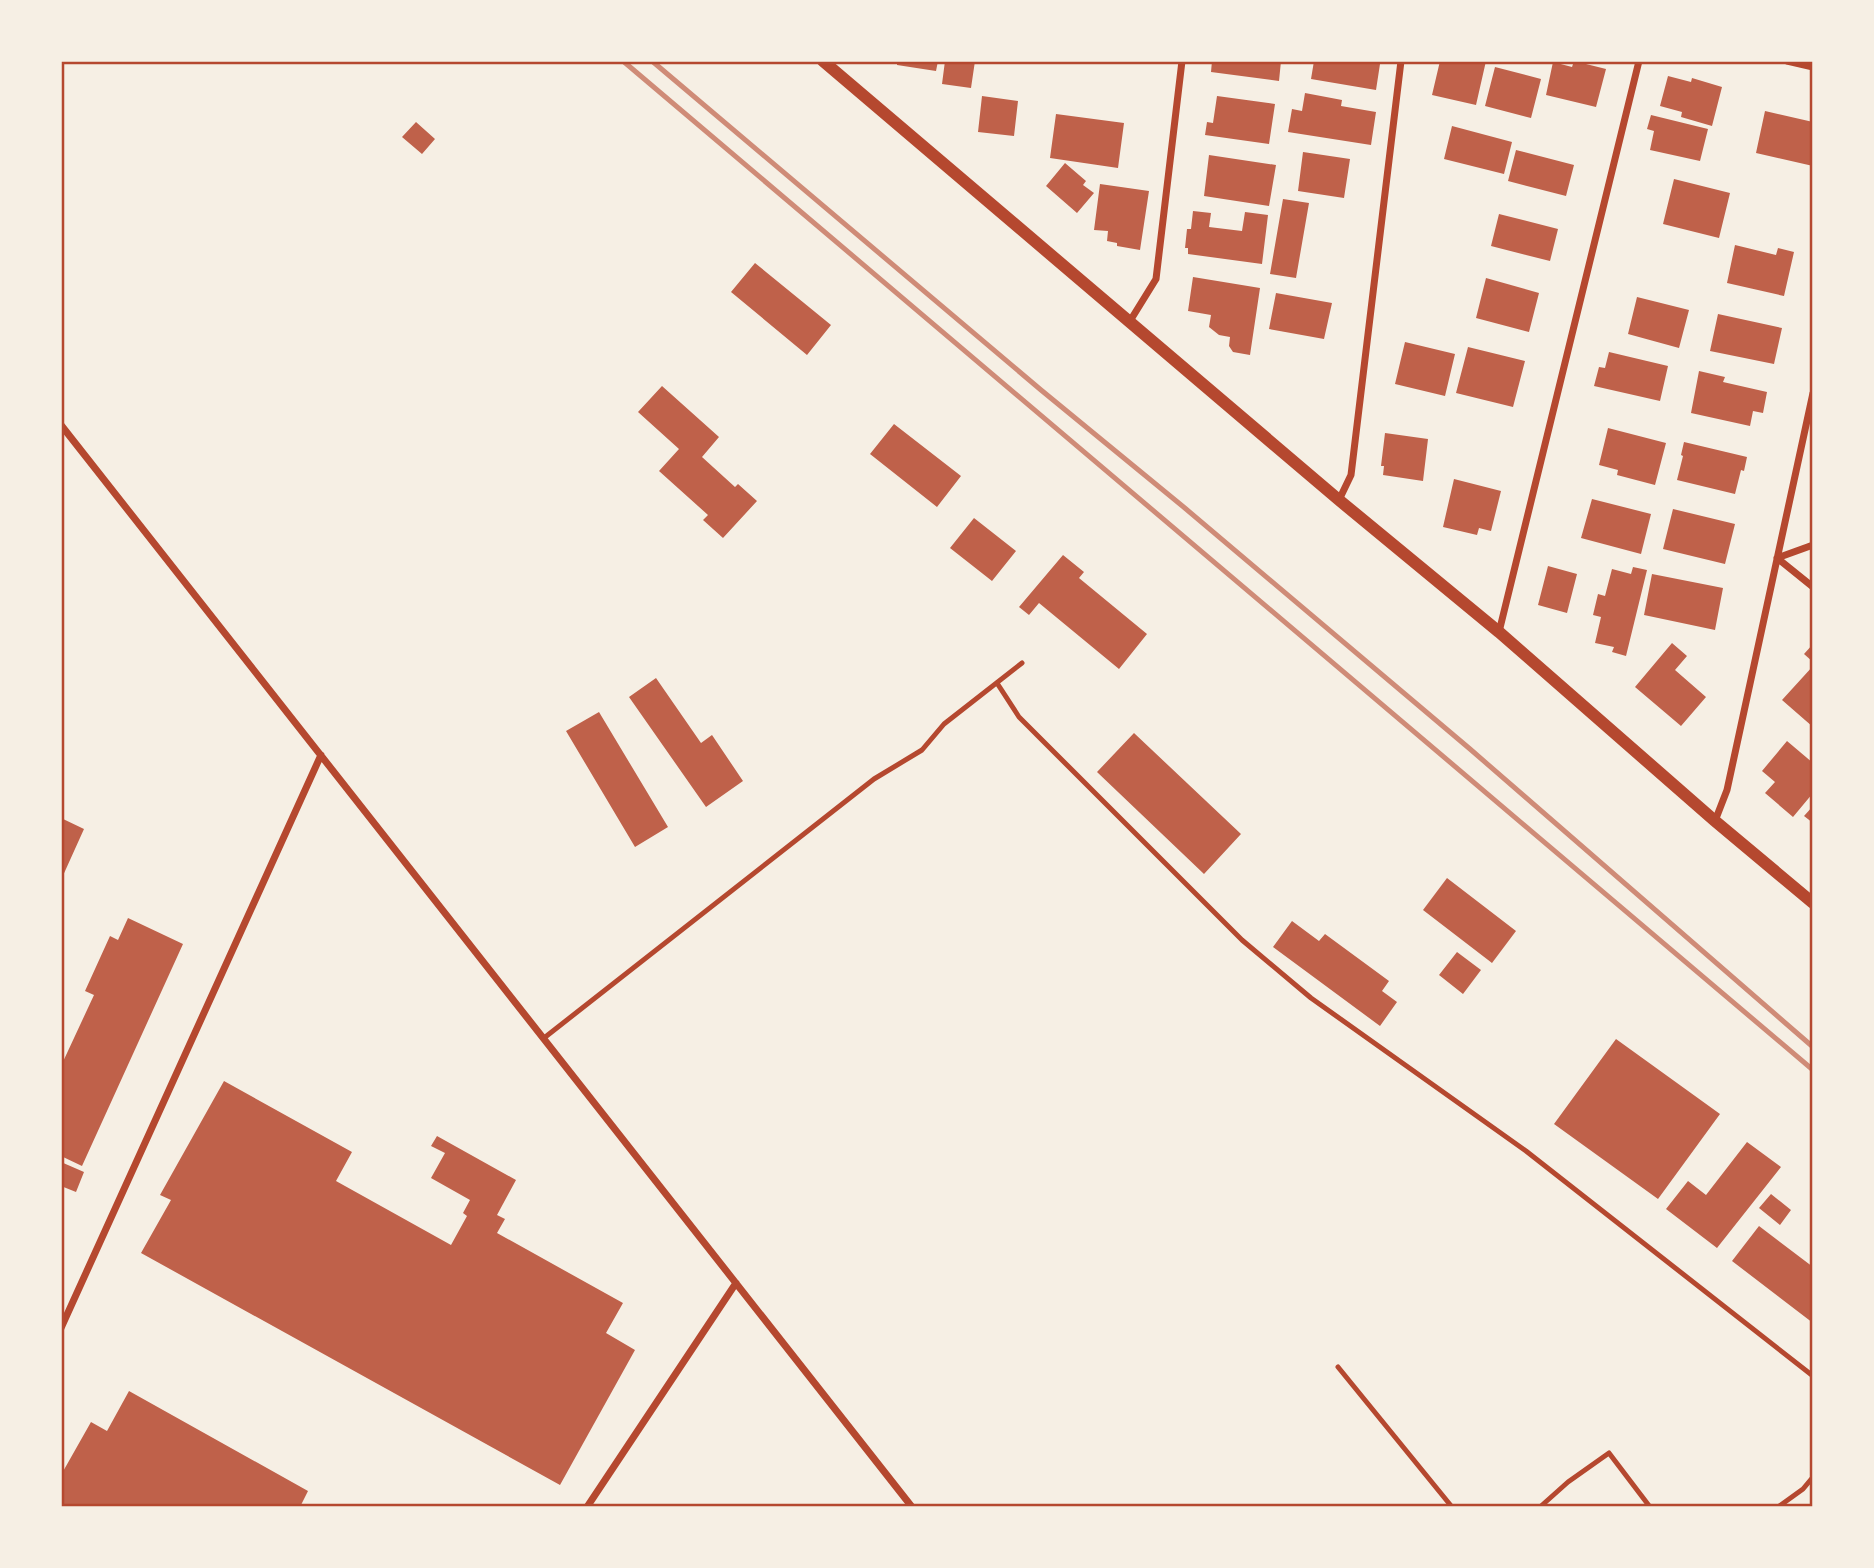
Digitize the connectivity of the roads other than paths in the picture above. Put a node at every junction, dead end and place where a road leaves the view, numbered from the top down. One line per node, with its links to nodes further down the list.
1 (1182, 61): 7 (street)
2 (1401, 61): 10 (street)
3 (1639, 61): 14 (street)
4 (1787, 61): 6 (street)
5 (831, 64): 7 (street)
6 (1813, 67)
7 (1130, 321): 10 (street)
8 (1813, 393): 12 (street)
9 (61, 425): 17 (street)
10 (1339, 500): 14 (street)
11 (1813, 545): 12 (street)
12 (1777, 558): 13 (street); 18 (street)
13 (1813, 587)
14 (1499, 632): 18 (street)
15 (1023, 663): 16 (lane)
16 (997, 683): 20 (lane); 24 (lane)
17 (321, 755): 20 (street); 22 (street)
18 (1715, 821): 19 (street)
19 (1813, 903)
20 (544, 1038): 21 (street)
21 (736, 1283): 26 (street); 27 (street)
22 (61, 1328)
23 (1338, 1367): 28 (lane)
24 (1813, 1376)
25 (1813, 1477): 31 (lane)
26 (587, 1507)
27 (912, 1507)
28 (1452, 1507)
29 (1540, 1507): 30 (lane)
30 (1650, 1507)
31 (1778, 1507)

